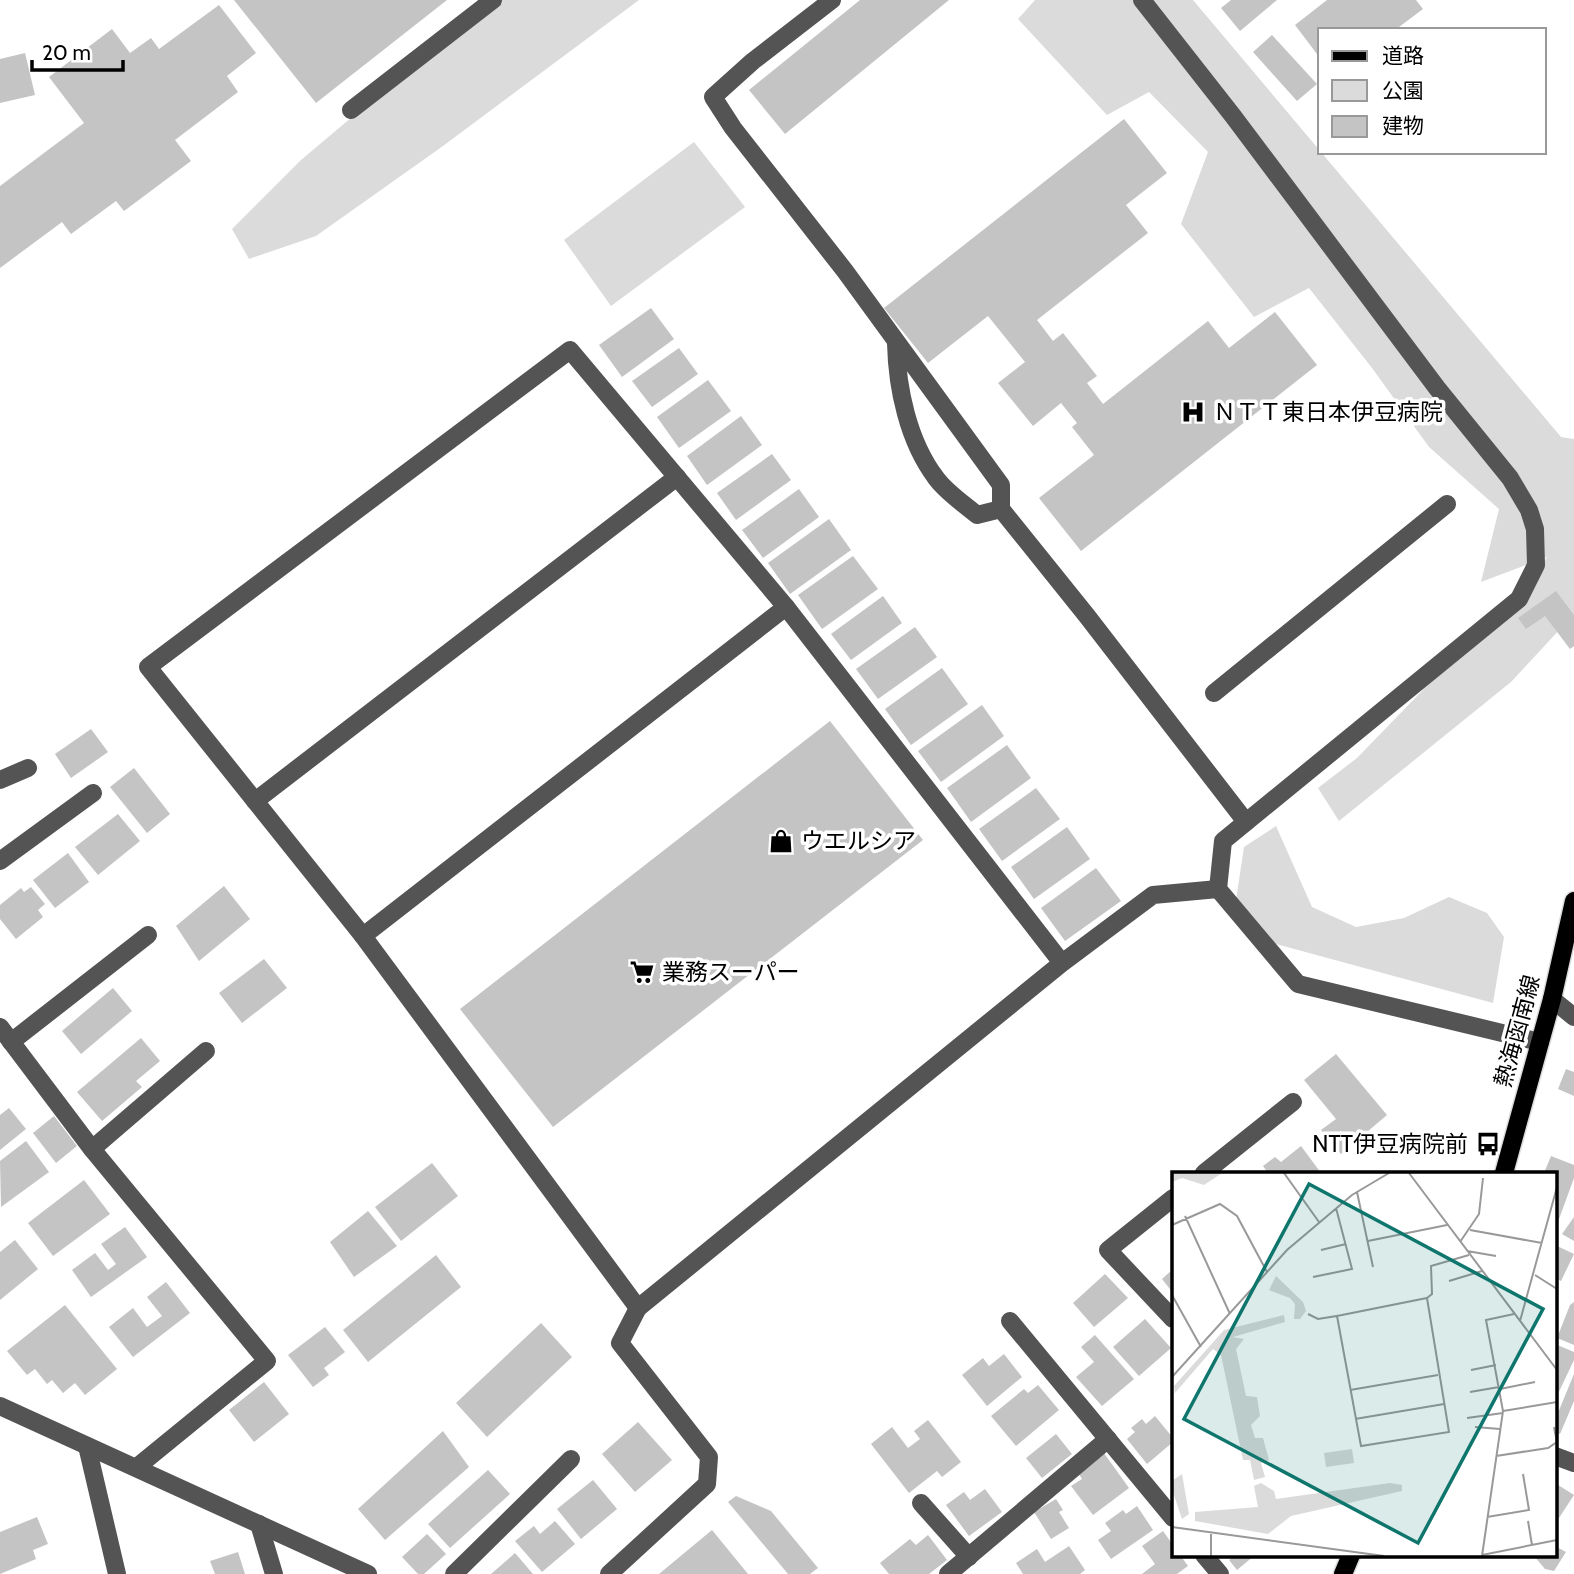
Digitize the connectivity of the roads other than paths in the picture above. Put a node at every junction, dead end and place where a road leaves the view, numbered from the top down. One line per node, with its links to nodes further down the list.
1 (493, 0): 4 (street)
2 (832, 0): 5 (street)
3 (1142, 0): 15 (street)
4 (351, 110)
5 (896, 343): 8 (street); 8 (street)
6 (677, 477): 9 (street); 14 (street); 14 (street)
7 (1447, 504): 10 (street)
8 (1001, 509): 15 (street)
9 (786, 607): 20 (street); 21 (street)
10 (1214, 693)
11 (28, 768): 12 (street)
12 (0, 780)
13 (93, 793): 16 (street)
14 (255, 801): 20 (street)
15 (1246, 822): 17 (street)
16 (0, 861)
17 (1218, 889): 21 (street); 25 (street)
18 (1574, 901): 22 (main road, 熱海函南線)
19 (148, 935): 24 (street)
20 (363, 936): 32 (street)
21 (1062, 963): 32 (street)
22 (1552, 999): 23 (street); 25 (main road, 熱海函南線)
23 (1574, 1017)
24 (4, 1035): 28 (street)
25 (1540, 1042): 30 (main road, 熱海函南線)
26 (206, 1051): 28 (street)
27 (1293, 1102): 29 (street)
28 (92, 1149): 41 (street)
29 (1205, 1172)
30 (1504, 1172)
31 (1172, 1199): 33 (street)
32 (638, 1308): 52 (street)
33 (1172, 1318)
34 (1010, 1321): 36 (street)
35 (0, 1406): 37 (street)
36 (1108, 1439): 43 (street); 47 (street)
37 (87, 1446): 41 (street); 48 (street)
38 (1556, 1457): 40 (street)
39 (571, 1460): 51 (street)
40 (1574, 1463)
41 (137, 1467): 44 (street)
42 (921, 1503): 47 (street)
43 (1172, 1517)
44 (259, 1524): 49 (street); 50 (street)
45 (1205, 1556): 54 (street)
46 (1351, 1556): 55 (main road)
47 (969, 1557): 53 (street)
48 (117, 1574)
49 (274, 1574)
50 (368, 1574)
51 (454, 1574)
52 (609, 1574)
53 (948, 1574)
54 (1220, 1574)
55 (1343, 1574)

